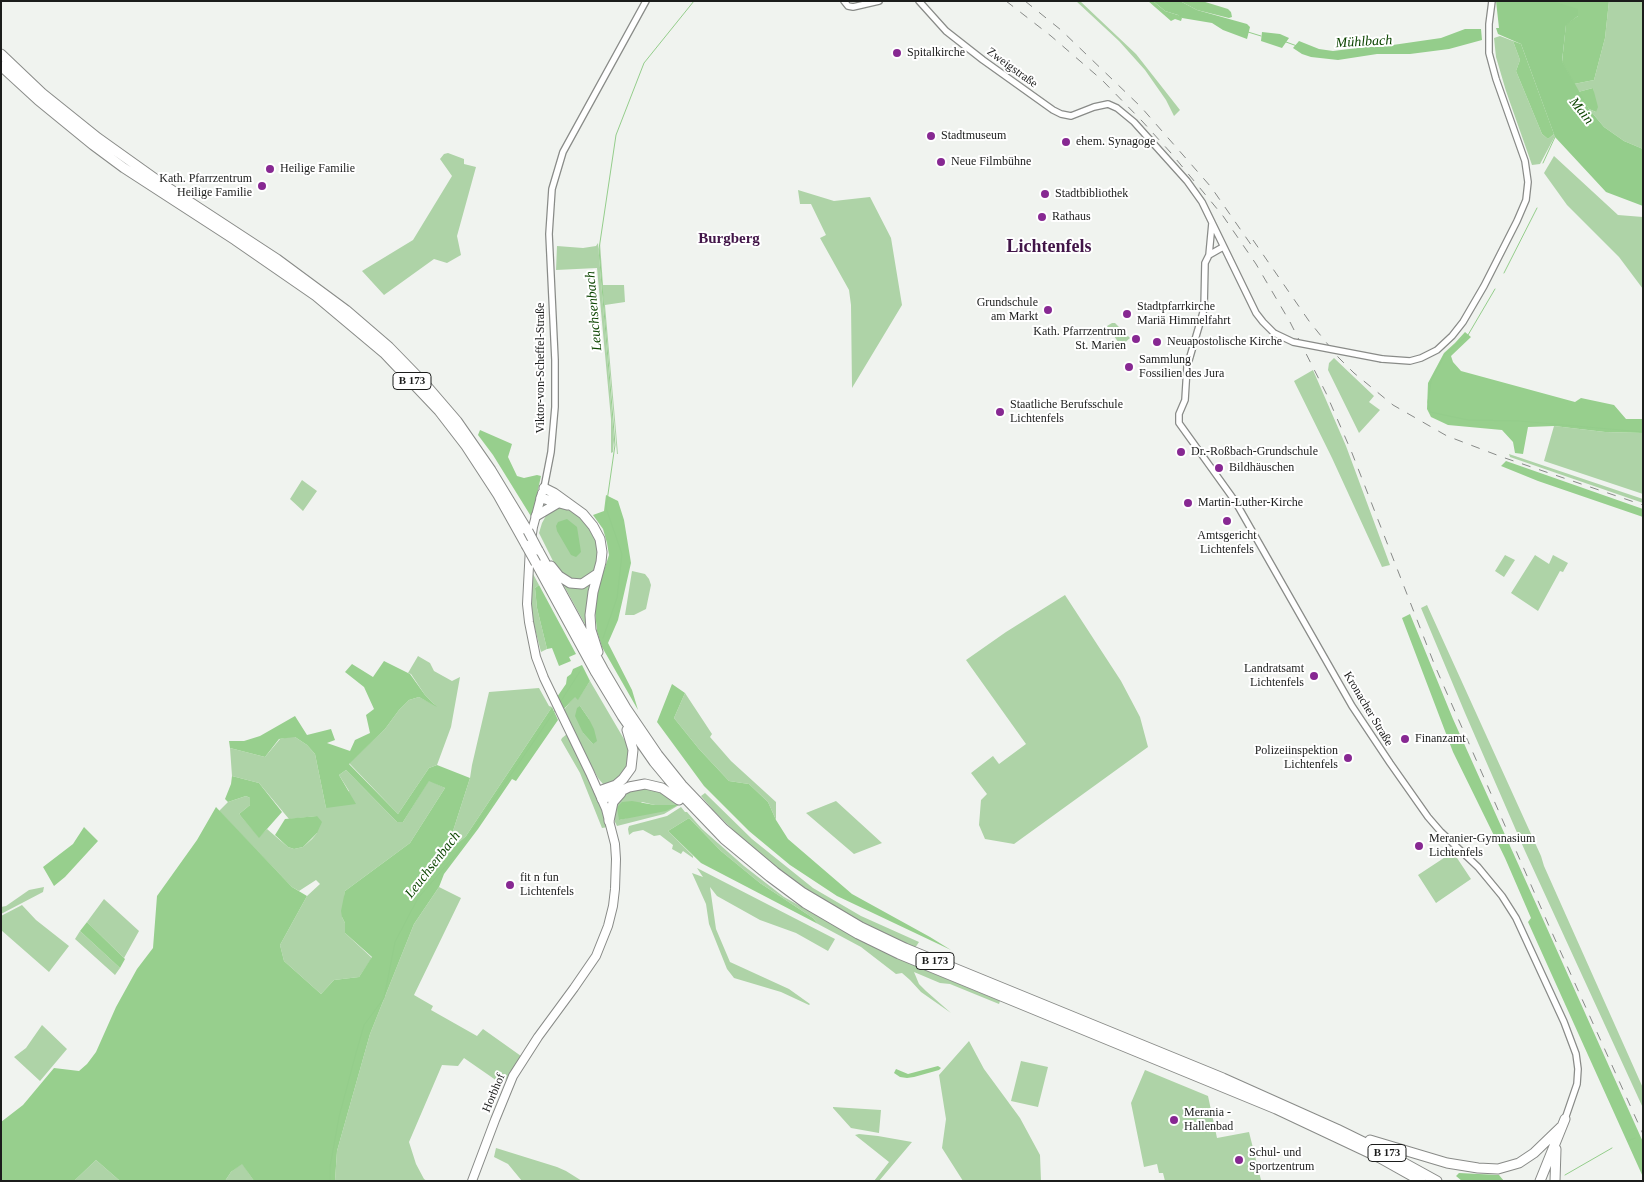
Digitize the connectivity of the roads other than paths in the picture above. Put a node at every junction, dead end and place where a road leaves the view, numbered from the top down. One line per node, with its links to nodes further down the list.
1 (646, 1): 13 (street, Viktor-von-Scheffel-Straße)
2 (879, 1): 5 (street)
3 (919, 1): 8 (street, Zweigstraße)
4 (1492, 1): 10 (street, bridge)
5 (846, 4)
6 (1, 54): 9 (highway, B 173)
7 (1, 66): 9 (highway, B 173)
8 (1212, 221): 10 (street); 12 (street)
9 (237, 237): 11 (highway, B 173)
10 (1223, 247): 12 (street)
11 (260, 252): 18 (highway, B 173, bridge); 21 (highway, B 173, bridge)
12 (1209, 255): 27 (street, Kronacher Straße)
13 (544, 488): 14 (main road, Viktor-von-Scheffel-Straße); 16 (highway)
14 (541, 498): 15 (highway); 17 (main road, Viktor-von-Scheffel-Straße)
15 (558, 503): 16 (highway); 17 (highway)
16 (569, 505): 19 (highway)
17 (536, 516): 23 (main road, Viktor-von-Scheffel-Straße)
18 (538, 550): 19 (highway); 20 (highway, B 173)
19 (598, 573): 20 (highway)
20 (603, 670): 28 (highway, B 173)
21 (622, 716): 23 (highway); 25 (highway, B 173)
22 (622, 791): 23 (highway); 24 (highway); 25 (highway)
23 (600, 795): 24 (main road, Viktor-von-Scheffel-Straße)
24 (609, 821): 26 (main road, Viktor-von-Scheffel-Straße)
25 (707, 823): 31 (highway, B 173)
26 (550, 1021): 30 (main road, Horbhof)
27 (1563, 1123): 28 (highway); 29 (highway)
28 (1336, 1129): 32 (highway, B 173)
29 (1556, 1138): 33 (highway); 34 (highway)
30 (472, 1181)
31 (1420, 1181)
32 (1437, 1181)
33 (1540, 1181)
34 (1555, 1181)

